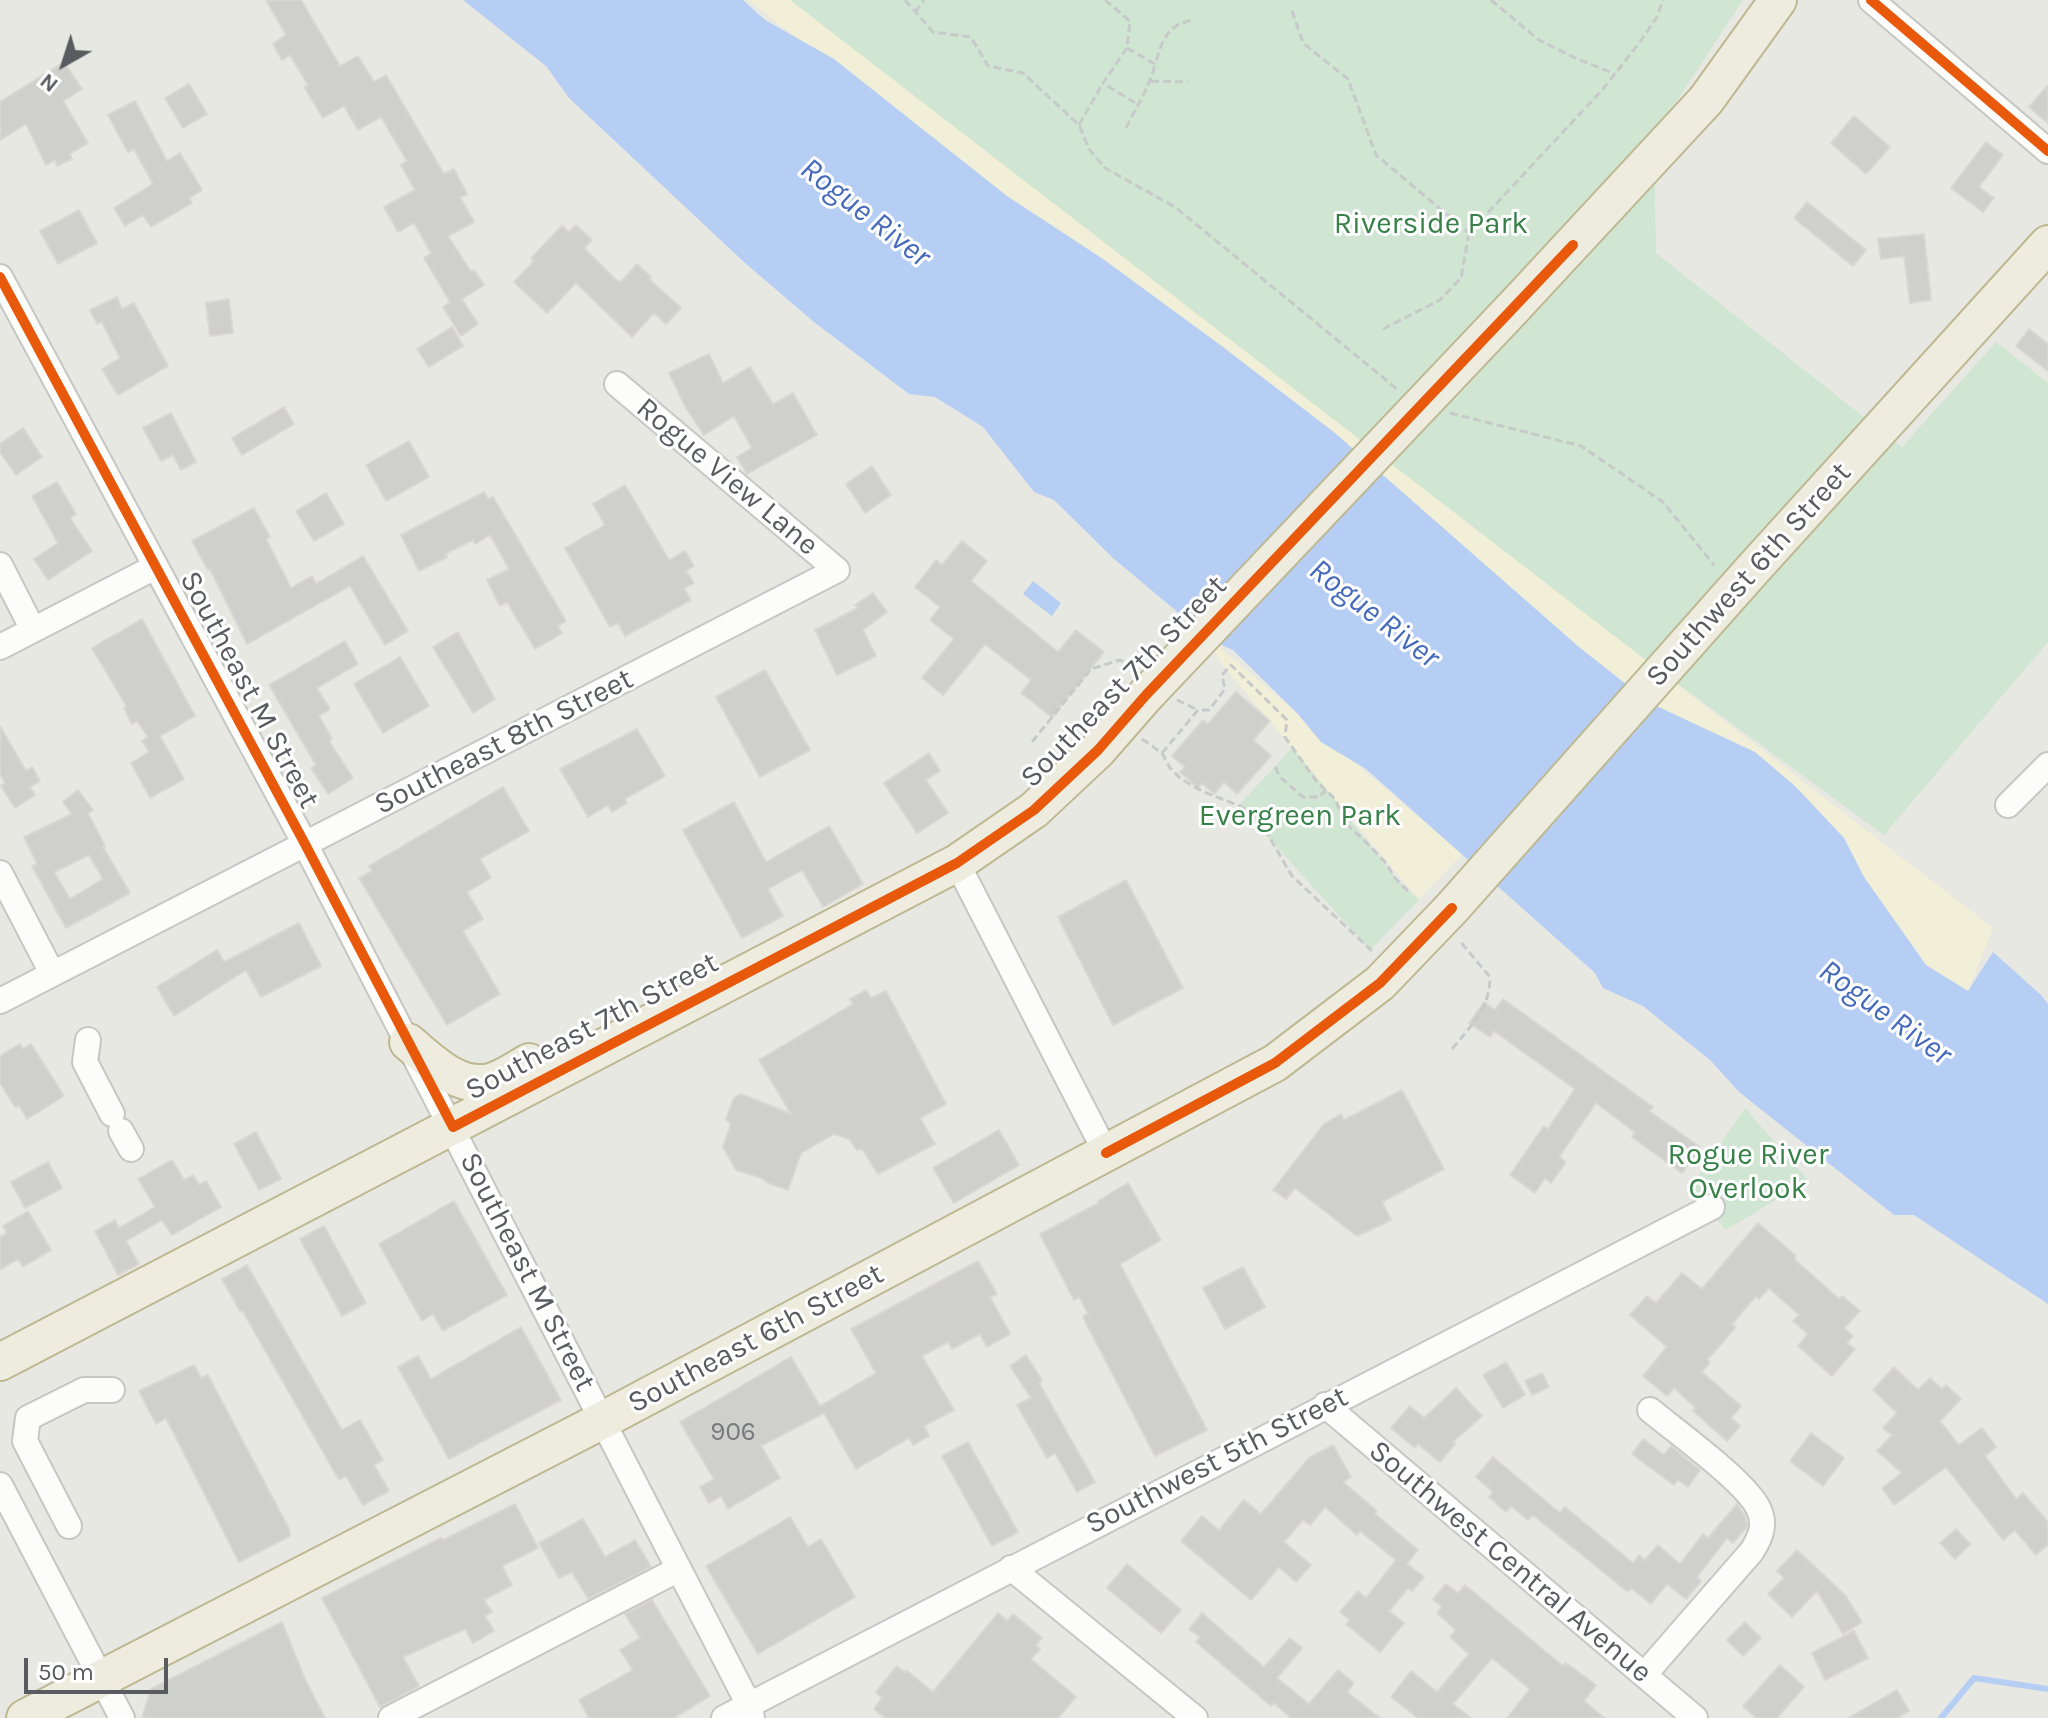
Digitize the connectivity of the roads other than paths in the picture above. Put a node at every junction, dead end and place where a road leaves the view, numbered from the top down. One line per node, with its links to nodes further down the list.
1 (1778, 0): 15 (highway, Southeast 7th Street, bridge)
2 (1871, 0): 3 (street)
3 (2048, 151)
4 (2048, 244): 17 (highway, Southwest 6th Street)
5 (2, 285): 8 (street, Southeast M Street)
6 (617, 384): 9 (street, Rogue View Lane)
7 (0, 565): 10 (street)
8 (155, 567): 10 (street); 14 (street, Southeast M Street)
9 (837, 570): 14 (street, Southeast 8th Street)
10 (33, 630): 11 (street)
11 (0, 647)
12 (2048, 765): 13 (street)
13 (2008, 805)
14 (305, 844): 18 (street, Southeast 8th Street); 22 (street, Southeast M Street)
15 (957, 863): 20 (highway, Southeast 7th Street); 25 (street)
16 (0, 873): 18 (street)
17 (1454, 922): 25 (highway, Southeast 6th Street)
18 (52, 973): 19 (street, Southeast 8th Street)
19 (0, 1001)
20 (678, 1010): 22 (highway); 23 (highway, Southeast 7th Street)
21 (88, 1040): 24 (street)
22 (408, 1042): 23 (street, Southeast M Street)
23 (453, 1127): 27 (highway, Southeast 7th Street); 31 (street, Southeast M Street)
24 (121, 1131)
25 (1106, 1153): 31 (highway, Southeast 6th Street)
26 (1712, 1207): 29 (street, Southwest 5th Street)
27 (0, 1362)
28 (112, 1390): 33 (street)
29 (1325, 1405): 34 (street, Southwest 5th Street); 36 (street, Southwest Central Avenue)
30 (1650, 1410): 36 (street)
31 (603, 1420): 35 (street, Southeast M Street); 37 (highway, Southeast 6th Street)
32 (0, 1485): 37 (street)
33 (69, 1526)
34 (1011, 1568): 38 (street, Southwest 5th Street); 43 (street)
35 (679, 1569): 38 (street, Southeast M Street); 41 (street)
36 (1644, 1675): 44 (street, Southwest Central Avenue)
37 (102, 1679): 39 (highway, Southeast 6th Street); 40 (street)
38 (750, 1712): 42 (street, Southwest 5th Street)
39 (25, 1718)
40 (122, 1718)
41 (391, 1718)
42 (724, 1718)
43 (1195, 1718)
44 (1695, 1718)

